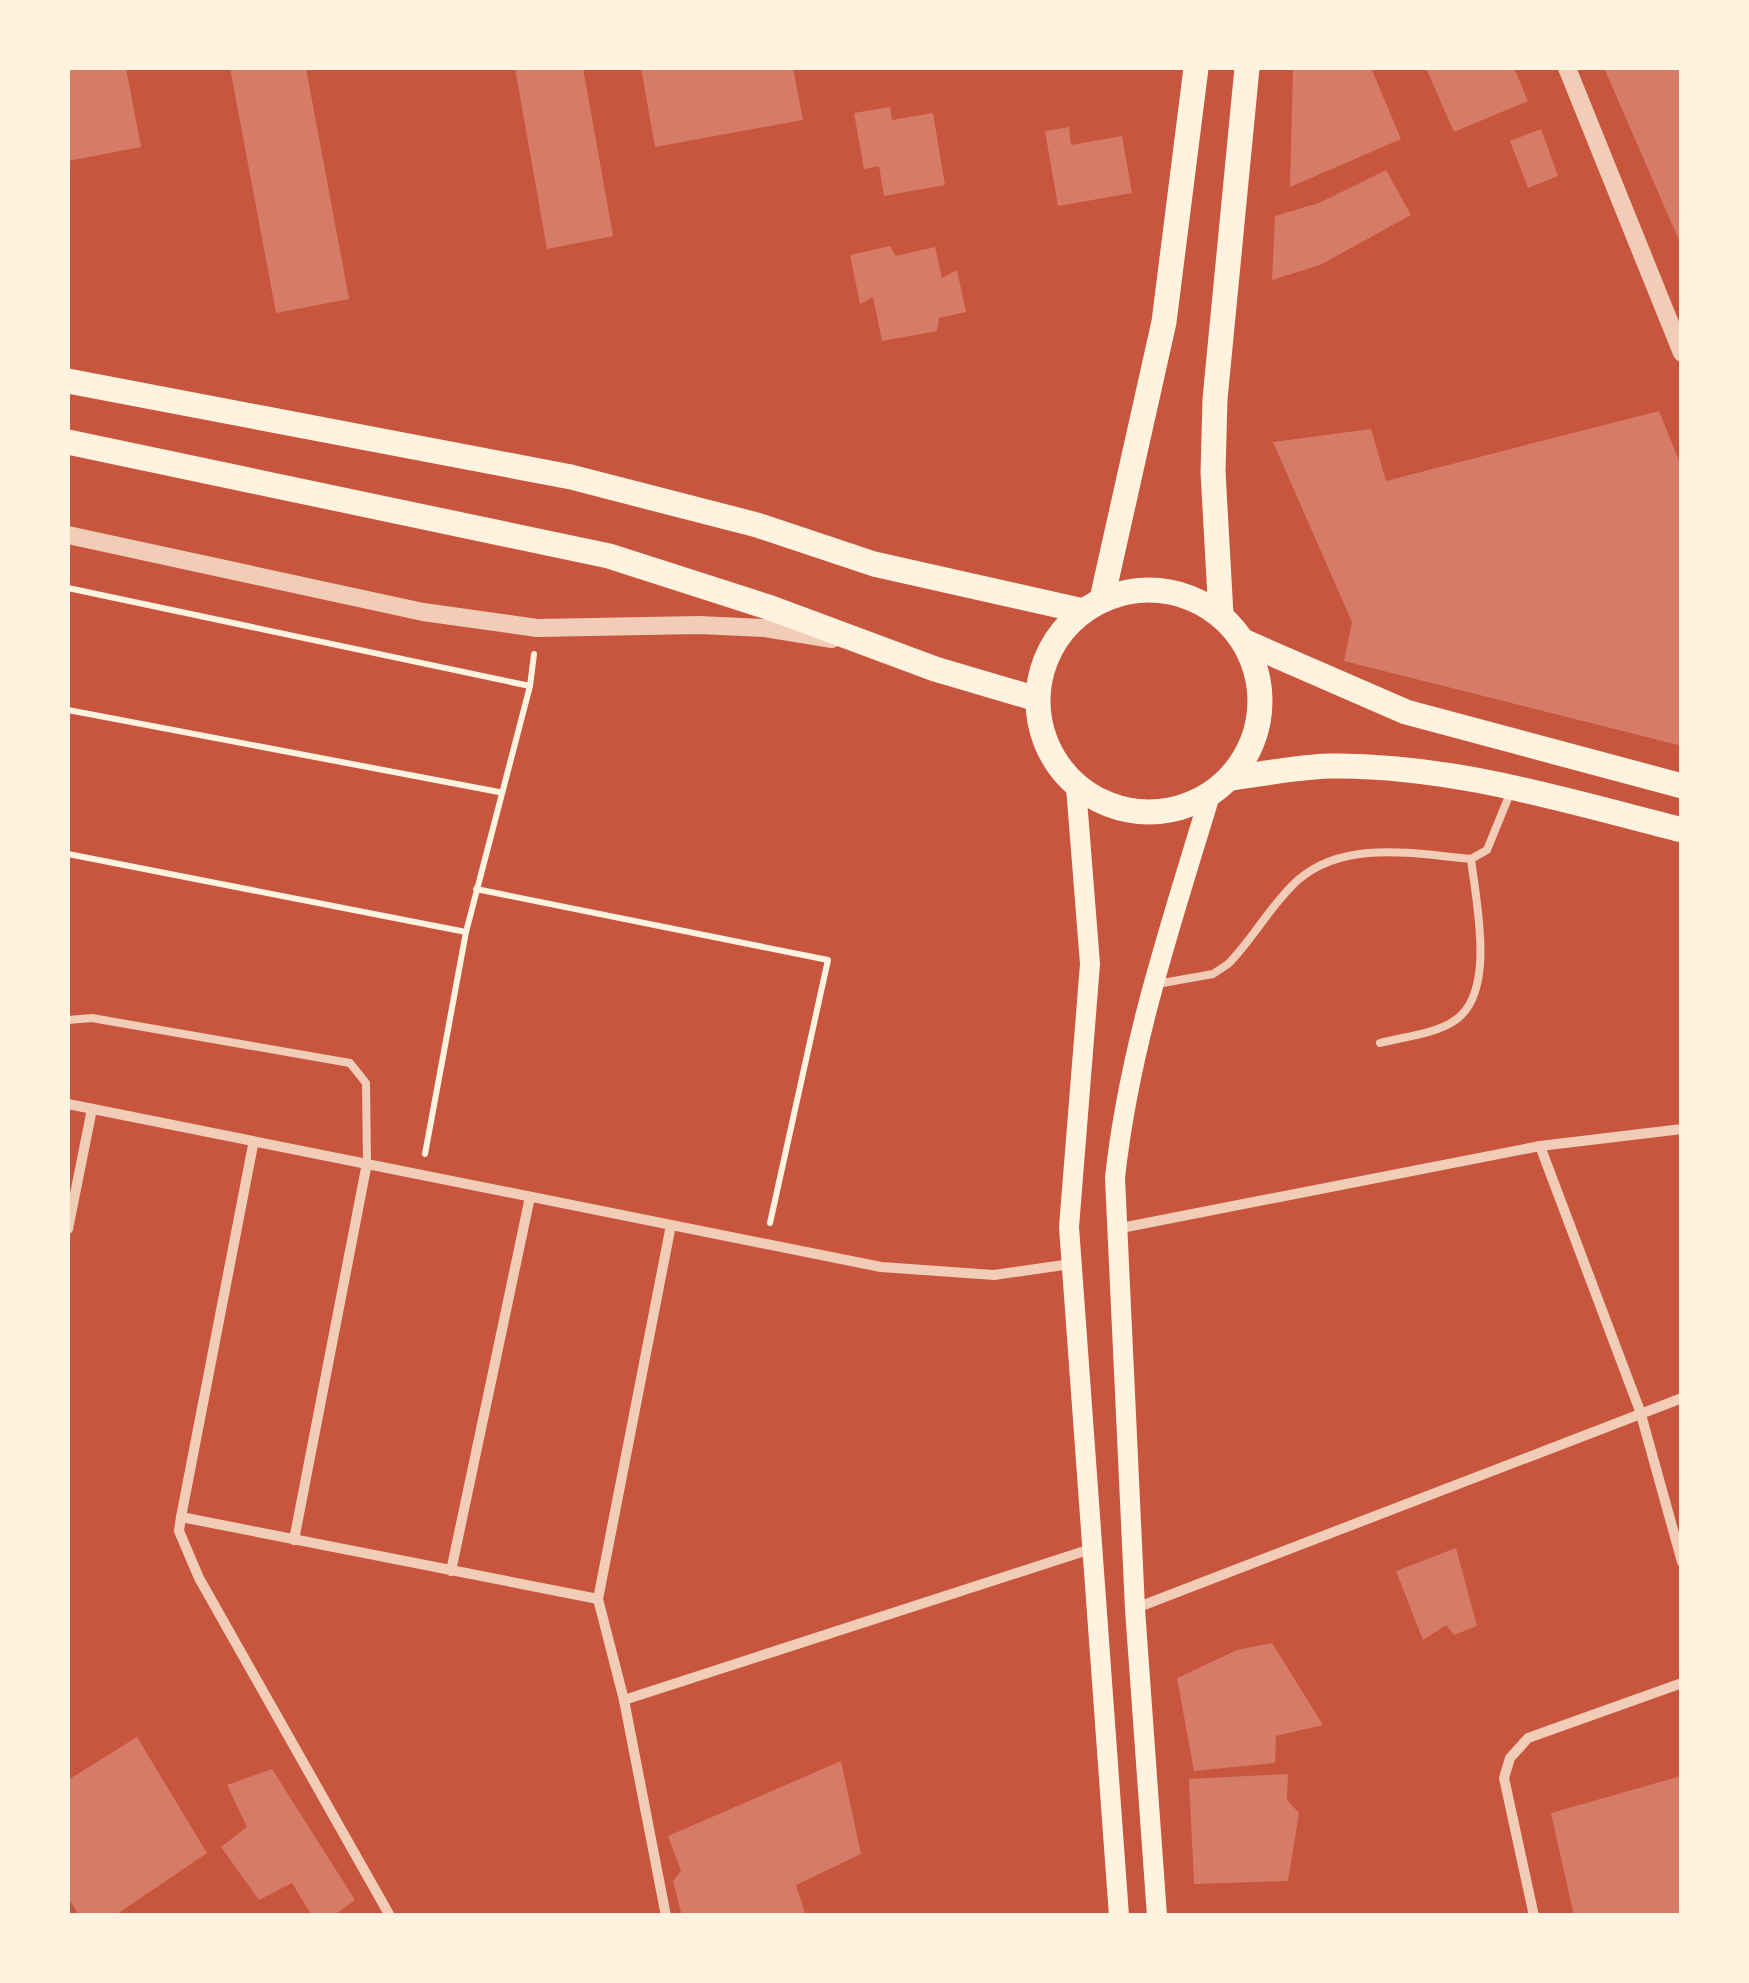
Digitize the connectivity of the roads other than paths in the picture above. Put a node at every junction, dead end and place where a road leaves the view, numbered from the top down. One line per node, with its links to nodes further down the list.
1 (1196, 68): 8 (main road)
2 (1247, 68): 9 (main road)
3 (1566, 68): 4 (street)
4 (1682, 354)
5 (68, 381): 8 (main road)
6 (68, 442): 11 (main road)
7 (68, 535): 11 (street)
8 (1093, 605): 9 (main road); 12 (main road)
9 (1221, 615): 10 (main road)
10 (1243, 640): 13 (main road); 14 (main road)
11 (886, 648): 12 (main road)
12 (1037, 699): 15 (main road)
13 (1230, 778): 16 (main road); 17 (main road)
14 (1682, 786)
15 (1076, 787): 17 (main road); 33 (main road)
16 (1512, 788): 18 (main road); 19 (lane)
17 (1210, 795): 20 (main road)
18 (1682, 830)
19 (1471, 859): 20 (lane); 22 (lane)
20 (1153, 985): 32 (main road)
21 (68, 1020): 28 (lane)
22 (1380, 1043)
23 (68, 1104): 24 (street)
24 (92, 1110): 26 (street); 31 (street)
25 (1682, 1129): 27 (street)
26 (253, 1145): 28 (street); 36 (street)
27 (1540, 1146): 32 (street); 35 (street)
28 (366, 1163): 29 (street); 37 (street)
29 (530, 1197): 30 (street); 40 (street)
30 (671, 1224): 33 (street); 41 (street)
31 (68, 1229)
32 (1115, 1229): 42 (main road)
33 (1071, 1264): 38 (main road)
34 (1682, 1398): 35 (street)
35 (1640, 1411): 39 (street); 42 (street)
36 (181, 1517): 37 (street); 45 (street)
37 (294, 1540): 40 (street)
38 (1095, 1548): 44 (street); 47 (main road)
39 (1682, 1562)
40 (451, 1571): 41 (street)
41 (598, 1599): 44 (street)
42 (1136, 1609): 48 (main road)
43 (1682, 1683): 49 (street)
44 (624, 1700): 46 (street)
45 (390, 1916)
46 (666, 1916)
47 (1119, 1916)
48 (1158, 1916)
49 (1534, 1916)

